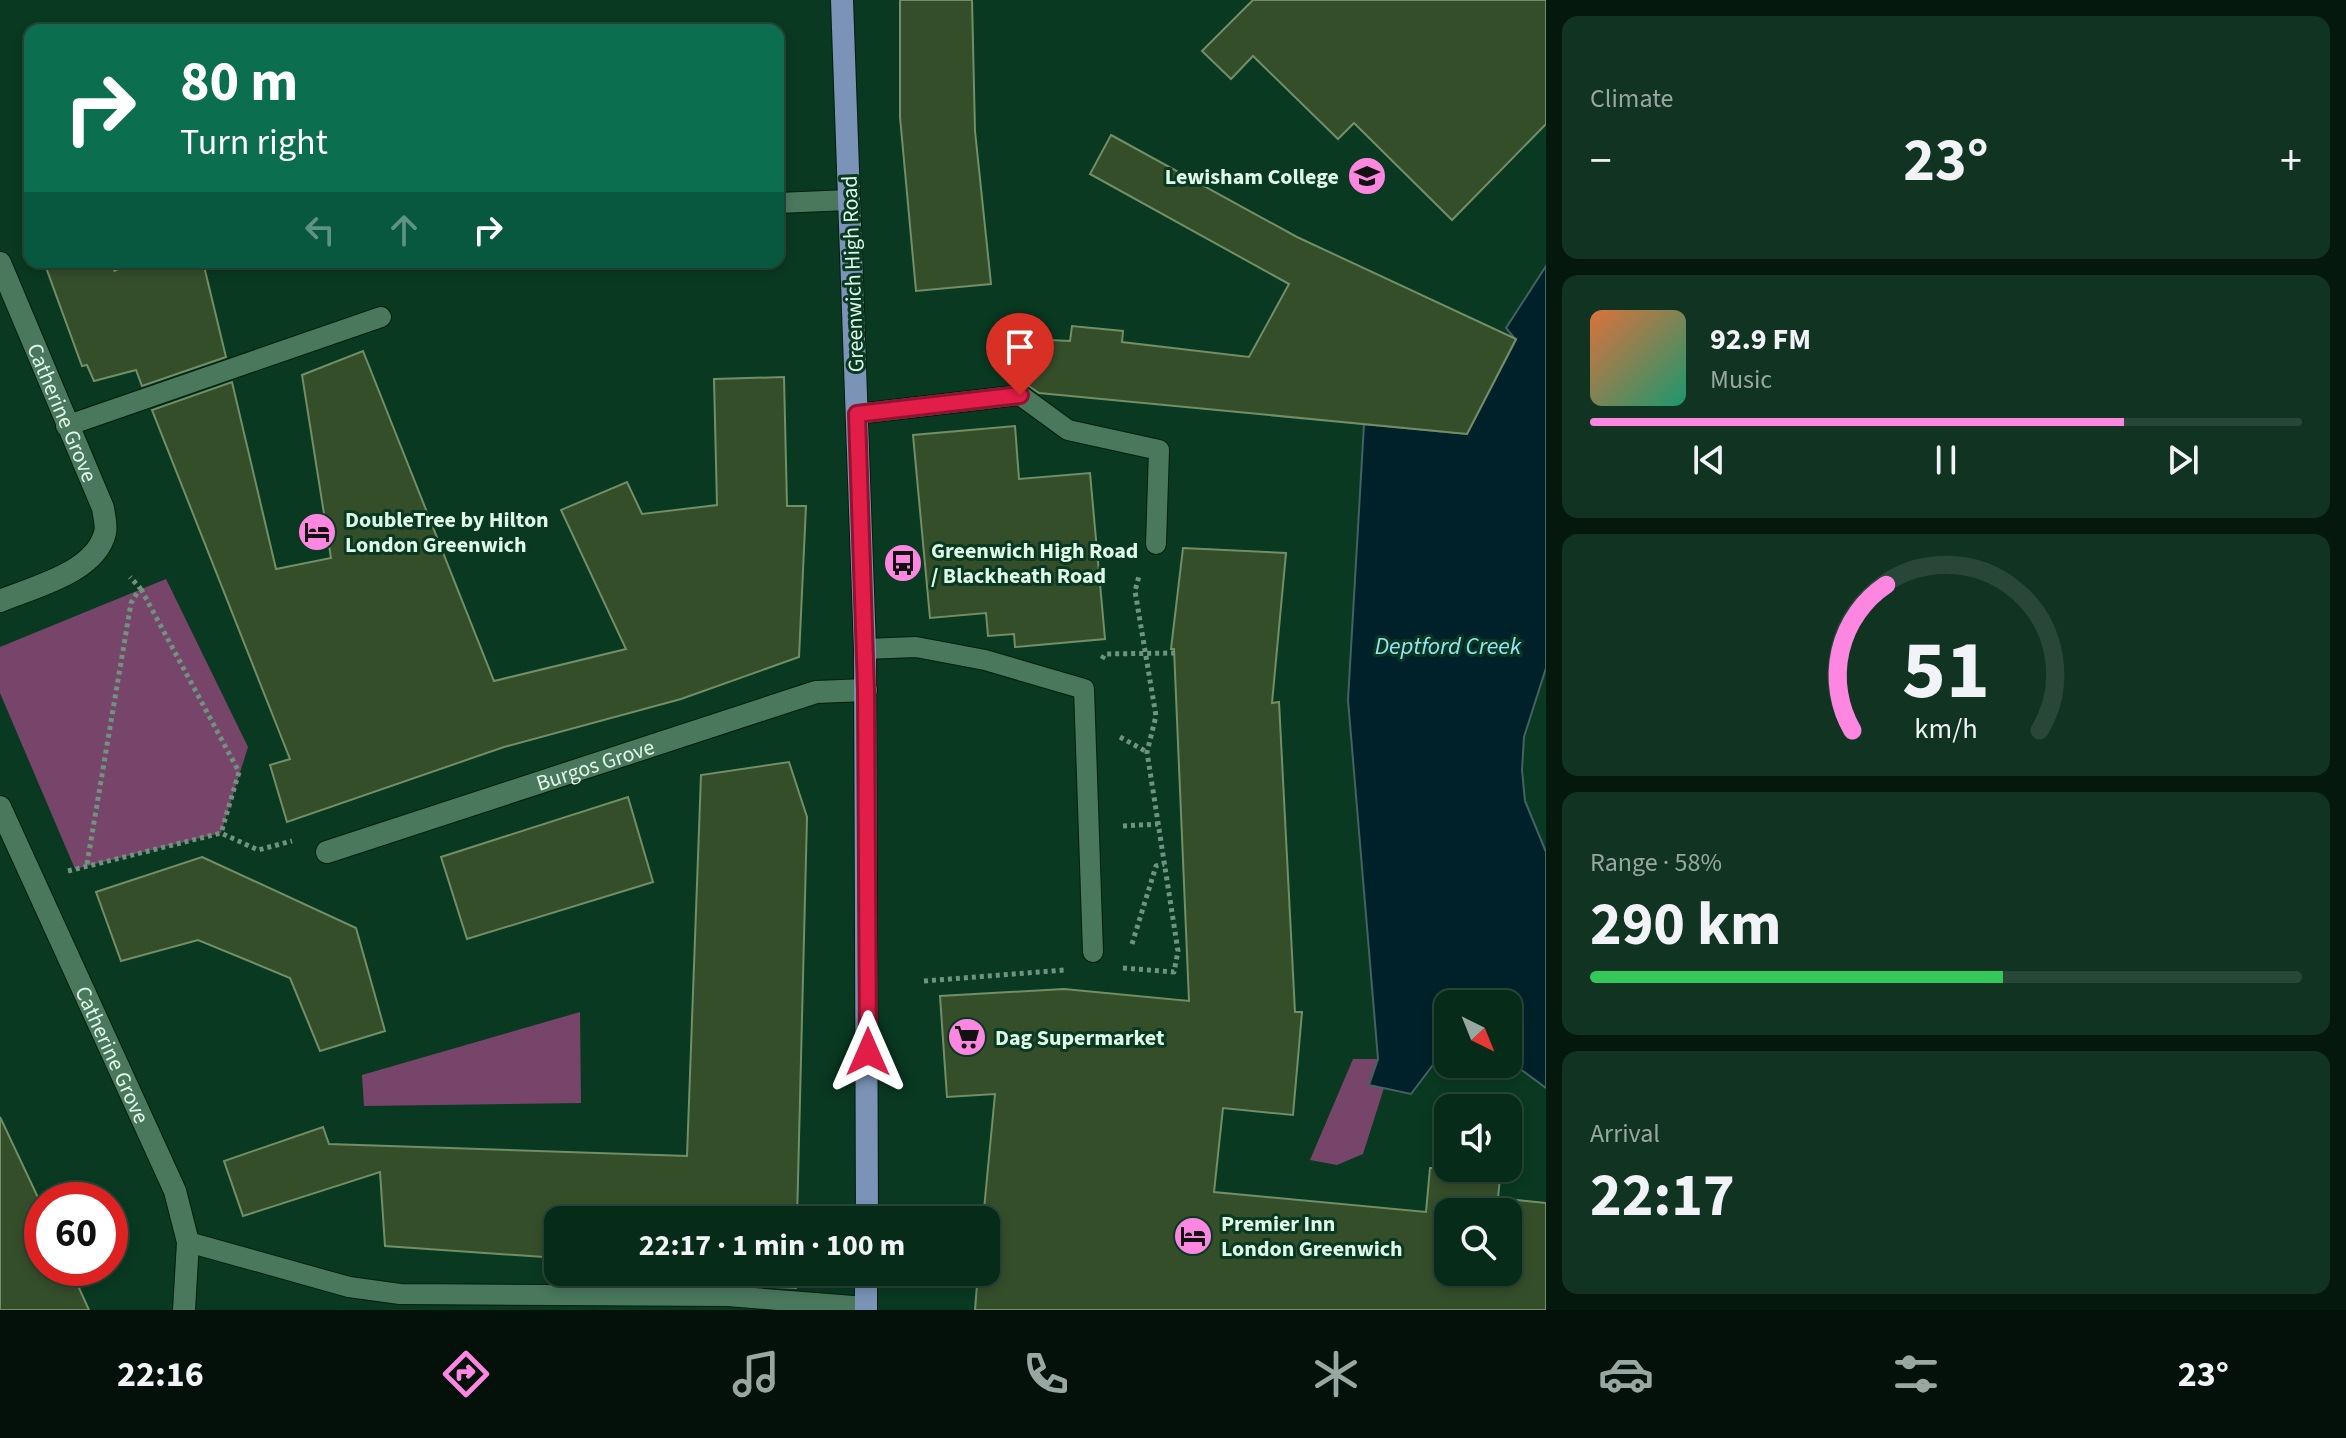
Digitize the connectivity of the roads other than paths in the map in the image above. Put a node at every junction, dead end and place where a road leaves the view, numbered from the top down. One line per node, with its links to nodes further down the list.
1 (842, 0): 2 (main road, Greenwich High Road)
2 (849, 200): 3 (lane); 6 (main road, Greenwich High Road)
3 (784, 203)
4 (0, 263): 7 (street, Catherine Grove)
5 (381, 317): 7 (lane)
6 (857, 414): 8 (lane); 10 (main road, Greenwich High Road)
7 (66, 426): 9 (street, Catherine Grove)
8 (1156, 544)
9 (0, 601)
10 (865, 649): 11 (main road, Greenwich High Road); 14 (lane)
11 (866, 690): 13 (street, Burgos Grove); 15 (main road, Greenwich High Road)
12 (0, 807): 16 (street, Catherine Grove)
13 (327, 852)
14 (1093, 952)
15 (867, 1206)
16 (188, 1242): 18 (lane); 19 (street, Catherine Grove)
17 (866, 1286): 18 (main road)
18 (866, 1309)
19 (184, 1310)

